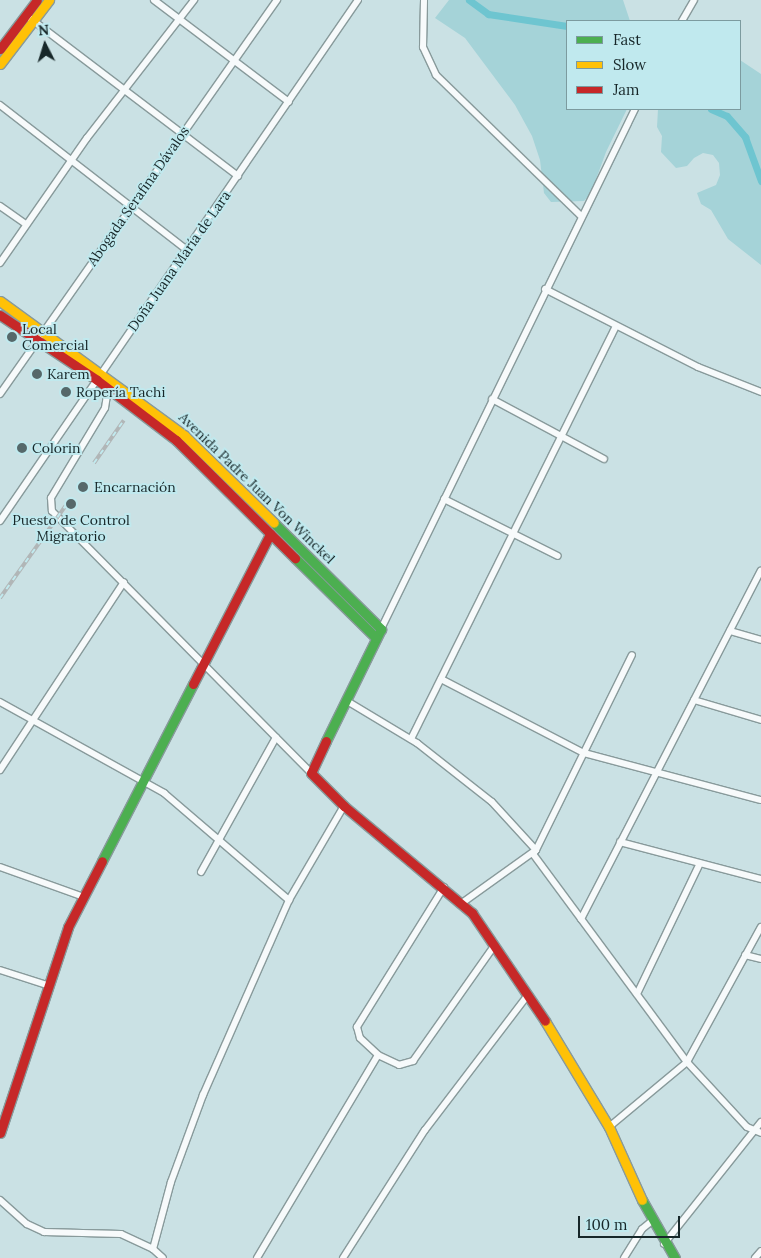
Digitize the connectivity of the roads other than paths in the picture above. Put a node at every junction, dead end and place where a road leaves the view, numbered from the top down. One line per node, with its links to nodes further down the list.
1 (37, 0): 9 (main road)
2 (49, 0): 9 (main road)
3 (154, 0): 10 (street)
4 (194, 0): 10 (street)
5 (277, 0): 13 (street, Abogada Serafina Dávalos)
6 (358, 0): 16 (street, Doña Juana María de Lara)
7 (424, 0): 24 (street)
8 (694, 0): 11 (street)
9 (29, 18): 12 (main road); 14 (main road); 15 (street)
10 (179, 20): 13 (street); 15 (street)
11 (683, 20)
12 (0, 48)
13 (234, 60): 16 (street); 19 (street, Abogada Serafina Dávalos)
14 (0, 64)
15 (125, 88): 19 (street); 20 (street)
16 (289, 102): 21 (street, Doña Juana María de Lara)
17 (0, 105): 20 (street)
18 (634, 110): 24 (street)
19 (182, 133): 21 (street); 22 (street, Abogada Serafina Dávalos)
20 (72, 159): 22 (street); 25 (street)
21 (238, 176): 26 (street, Doña Juana María de Lara)
22 (130, 205): 26 (street); 32 (street, Abogada Serafina Dávalos)
23 (0, 206): 25 (street)
24 (581, 216): 28 (street)
25 (26, 224): 27 (street)
26 (188, 251): 34 (street, Doña Juana María de Lara)
27 (0, 263)
28 (546, 289): 31 (street); 38 (street)
29 (0, 301): 32 (main road, Avenida Padre Juan Von Winckel)
30 (0, 315): 33 (main road, Avenida Padre Juan Von Winckel)
31 (616, 326): 36 (street); 39 (street)
32 (43, 332): 33 (street, Abogada Serafina Dávalos); 34 (main road, Avenida Padre Juan Von Winckel)
33 (36, 342): 34 (main road, Avenida Padre Juan Von Winckel); 37 (street, Abogada Serafina Dávalos)
34 (99, 376): 35 (main road, Avenida Padre Juan Von Winckel); 42 (street, Doña Juana María de Lara); 48 (main road, Avenida Padre Juan Von Winckel)
35 (108, 389): 44 (main road, Avenida Padre Juan Von Winckel); 47 (street)
36 (761, 392)
37 (0, 394)
38 (492, 399): 39 (street); 41 (street)
39 (561, 436): 40 (street); 43 (street)
40 (604, 459)
41 (444, 499): 43 (street); 48 (street)
42 (0, 521)
43 (513, 533): 45 (street); 54 (street)
44 (270, 534): 50 (main road, Avenida Padre Juan Von Winckel); 53 (main road)
45 (558, 556)
46 (761, 571): 49 (street)
47 (124, 582): 53 (street); 59 (street)
48 (380, 629): 50 (main road)
49 (730, 632): 51 (street); 55 (street)
50 (376, 638): 56 (main road)
51 (761, 640)
52 (632, 655): 62 (street)
53 (204, 664): 60 (street); 66 (main road)
54 (441, 679): 61 (street); 62 (street)
55 (694, 700): 58 (street); 64 (street)
56 (346, 701): 61 (street); 65 (main road)
57 (0, 702): 59 (street)
58 (761, 720)
59 (32, 721): 63 (street); 66 (street)
60 (276, 737): 65 (street); 69 (street)
61 (411, 740): 71 (street)
62 (584, 753): 64 (street); 71 (street)
63 (0, 770)
64 (657, 772): 67 (street); 70 (street)
65 (311, 774): 68 (main road)
66 (143, 780): 69 (street); 77 (main road)
67 (761, 800)
68 (344, 806): 76 (main road); 78 (street)
69 (220, 841): 74 (street); 78 (street)
70 (620, 842): 72 (street); 80 (street)
71 (536, 850): 79 (street); 80 (street)
72 (700, 863): 75 (street); 87 (street)
73 (0, 867): 77 (street)
74 (201, 872)
75 (761, 879)
76 (444, 887): 79 (main road); 89 (street)
77 (84, 898): 86 (main road)
78 (290, 900): 98 (street)
79 (462, 903): 82 (main road)
80 (581, 919): 87 (street)
81 (761, 927): 83 (street)
82 (494, 946): 88 (main road); 89 (street)
83 (745, 955): 84 (street); 90 (street)
84 (761, 959)
85 (0, 970): 86 (street)
86 (50, 986): 93 (main road)
87 (637, 994): 90 (street)
88 (528, 995): 92 (main road); 102 (street)
89 (378, 1055): 101 (street)
90 (687, 1062): 92 (street); 94 (street)
91 (761, 1122): 94 (street)
92 (609, 1126): 96 (main road)
93 (0, 1132)
94 (759, 1132): 97 (street)
95 (0, 1200): 98 (street)
96 (652, 1222): 97 (main road); 103 (street)
97 (664, 1244): 104 (main road)
98 (153, 1249): 100 (street)
99 (761, 1251): 105 (street)
100 (163, 1258)
101 (257, 1258)
102 (342, 1258)
103 (624, 1258)
104 (675, 1258)
105 (755, 1258)

